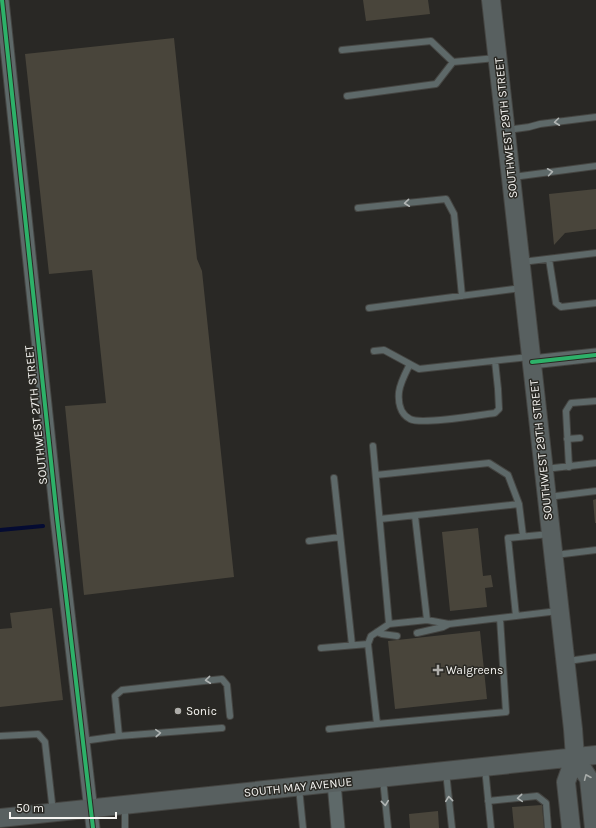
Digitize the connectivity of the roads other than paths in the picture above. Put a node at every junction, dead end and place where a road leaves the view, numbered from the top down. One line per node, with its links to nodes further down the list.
1 (2, 0): 64 (street, SOUTHWEST 27TH STREET)
2 (492, 0): 4 (main road, SOUTHWEST 29TH STREET)
3 (342, 50): 5 (lane)
4 (498, 58): 5 (lane); 8 (main road, SOUTHWEST 29TH STREET)
5 (453, 62): 6 (lane)
6 (347, 96)
7 (596, 117): 8 (lane, one-way to 8)
8 (506, 130): 10 (main road, SOUTHWEST 29TH STREET)
9 (596, 166): 10 (lane, one-way to 9)
10 (511, 178): 14 (main road, SOUTHWEST 29TH STREET)
11 (358, 208): 16 (lane, one-way to 11)
12 (596, 253): 13 (lane)
13 (549, 259): 14 (lane); 17 (lane)
14 (520, 263): 15 (main road, SOUTHWEST 29TH STREET)
15 (523, 288): 16 (lane); 21 (main road, SOUTHWEST 29TH STREET)
16 (462, 296): 18 (lane)
17 (596, 303)
18 (369, 308)
19 (374, 351): 23 (lane)
20 (596, 355): 21 (street)
21 (531, 359): 22 (lane); 30 (main road, SOUTHWEST 29TH STREET)
22 (495, 361): 23 (lane); 23 (lane)
23 (410, 364)
24 (596, 400): 26 (lane)
25 (580, 438): 26 (lane)
26 (566, 439): 29 (lane)
27 (373, 446): 31 (lane)
28 (596, 463): 29 (lane)
29 (569, 467): 30 (lane)
30 (544, 470): 34 (main road, SOUTHWEST 29TH STREET)
31 (376, 475): 35 (lane); 37 (lane)
32 (334, 478): 40 (lane)
33 (594, 491): 34 (lane)
34 (547, 498): 38 (main road, SOUTHWEST 29TH STREET)
35 (519, 504): 36 (lane); 39 (lane)
36 (415, 516): 37 (lane); 47 (lane)
37 (380, 519): 48 (lane)
38 (551, 534): 39 (lane); 43 (main road, SOUTHWEST 29TH STREET)
39 (524, 536): 45 (lane)
40 (340, 537): 41 (lane); 54 (lane)
41 (309, 541)
42 (596, 550): 43 (lane)
43 (553, 555): 44 (main road, SOUTHWEST 29TH STREET)
44 (560, 611): 45 (lane); 57 (main road, SOUTHWEST 29TH STREET)
45 (516, 616): 46 (lane)
46 (500, 618): 49 (lane); 59 (lane)
47 (427, 620): 48 (lane); 49 (lane)
48 (389, 624): 50 (lane)
49 (449, 624): 51 (lane)
50 (377, 632): 52 (lane); 53 (lane)
51 (417, 633)
52 (397, 636)
53 (368, 644): 54 (lane); 59 (lane)
54 (352, 645): 55 (lane)
55 (321, 648)
56 (596, 657): 57 (lane)
57 (566, 662): 66 (main road, SOUTHWEST 29TH STREET)
58 (230, 716): 63 (lane, one-way to 63)
59 (377, 724): 61 (lane)
60 (222, 728): 63 (lane, one-way to 60)
61 (329, 729)
62 (0, 736): 75 (lane)
63 (120, 736): 64 (lane)
64 (83, 741): 74 (street, SOUTHWEST 27TH STREET)
65 (596, 755): 66 (main road, SOUTH MAY AVENUE)
66 (575, 757): 67 (main road, SOUTH MAY AVENUE); 86 (main road, SOUTHWEST 29TH STREET); 87 (main road, SOUTHWEST 29TH STREET, one-way to 66)
67 (485, 767): 68 (main road, SOUTH MAY AVENUE); 72 (lane)
68 (446, 771): 69 (main road, SOUTH MAY AVENUE); 83 (lane, one-way to 68)
69 (383, 778): 70 (main road, SOUTH MAY AVENUE); 82 (lane, one-way to 82)
70 (334, 783): 71 (main road, SOUTH MAY AVENUE); 81 (street)
71 (299, 787): 73 (main road, SOUTH MAY AVENUE); 80 (lane)
72 (488, 801): 84 (lane); 85 (lane, one-way to 72)
73 (125, 806): 74 (main road, SOUTH MAY AVENUE); 78 (lane)
74 (91, 809): 75 (main road, SOUTH MAY AVENUE); 77 (street, SOUTHWEST 27TH STREET)
75 (53, 813): 76 (main road, SOUTH MAY AVENUE)
76 (0, 818)
77 (93, 828)
78 (125, 828)
79 (297, 828): 80 (lane)
80 (302, 828)
81 (338, 828)
82 (388, 828)
83 (452, 828)
84 (491, 828)
85 (548, 828)
86 (571, 828)
87 (594, 828)

